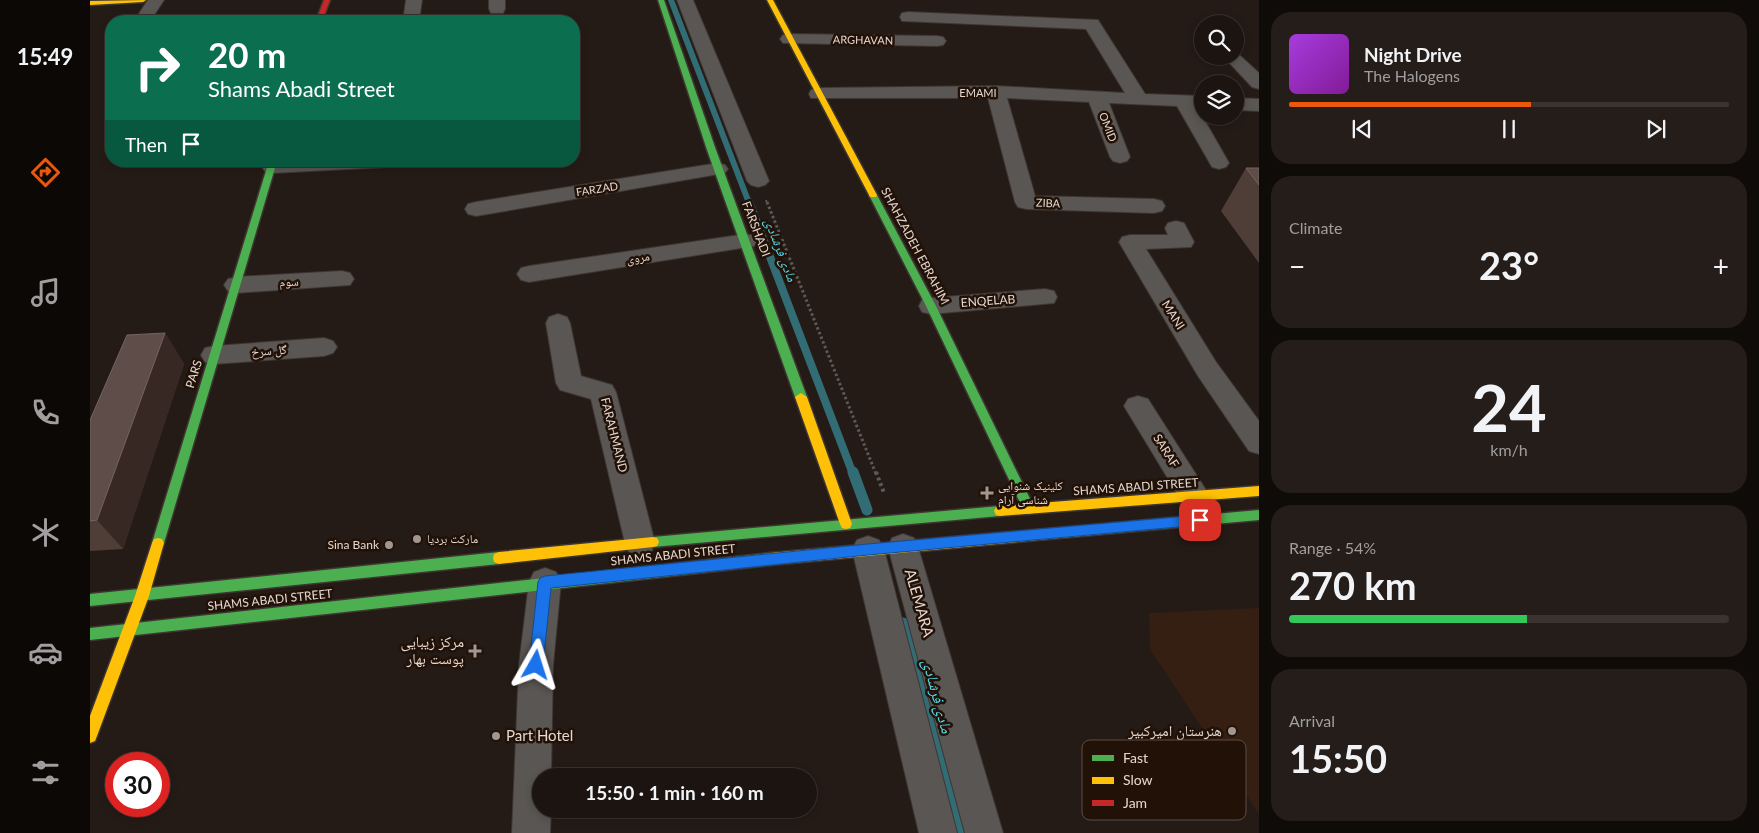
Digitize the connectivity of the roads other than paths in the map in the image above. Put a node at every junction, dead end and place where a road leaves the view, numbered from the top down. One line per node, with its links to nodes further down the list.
1 (137, 0): 2 (street); 10 (street)
2 (143, 0)
3 (156, 0): 11 (street)
4 (327, 0): 12 (street)
5 (414, 0): 13 (street)
6 (661, 0): 28 (street, FARSHADI)
7 (685, 0): 25 (street)
8 (770, 0): 16 (street, SHAHZADEH EBRAHIM)
9 (934, 0): 15 (street)
10 (90, 3)
11 (146, 15)
12 (321, 15)
13 (412, 15)
14 (908, 17): 15 (street)
15 (941, 18): 23 (street)
16 (789, 39): 17 (street, ARGHAVAN); 21 (street, SHAHZADEH EBRAHIM)
17 (937, 41)
18 (1241, 65): 19 (street)
19 (1259, 83)
20 (996, 92): 21 (street, EMAMI); 22 (street, EMAMI); 34 (street, ZIBA)
21 (818, 94): 42 (street, SHAHZADEH EBRAHIM)
22 (1097, 97): 23 (street, EMAMI); 29 (street, OMID)
23 (1138, 98): 24 (street, EMAMI)
24 (1193, 102): 30 (street)
25 (727, 104): 28 (street); 33 (street)
26 (1244, 104): 27 (street)
27 (1259, 105)
28 (695, 107): 32 (street, FARSHADI)
29 (1120, 157)
30 (1219, 162)
31 (272, 167): 40 (street, PARS)
32 (718, 168): 35 (street, FARZAD); 37 (street, FARSHADI)
33 (758, 181)
34 (1154, 206)
35 (476, 208)
36 (1176, 228): 47 (street, MANI)
37 (746, 241): 38 (street, مروی); 53 (street, FARSHADI)
38 (530, 274)
39 (342, 278): 40 (street, سوم)
40 (236, 285): 45 (street, PARS)
41 (1045, 297): 42 (street, ENQELAB)
42 (931, 306): 50 (street, SHAHZADEH EBRAHIM)
43 (558, 322): 54 (street, FARAHMAND)
44 (324, 347): 45 (street, گل سرخ)
45 (214, 355): 56 (street, PARS)
46 (1138, 406): 49 (street, SARAF)
47 (1259, 442)
48 (1259, 492): 49 (street, SHAMS ABADI STREET)
49 (1194, 496): 50 (street, SHAMS ABADI STREET)
50 (1028, 509): 52 (street, SHAMS ABADI STREET)
51 (1259, 515): 52 (street, SHAMS ABADI STREET)
52 (899, 533): 53 (street, SHAMS ABADI STREET); 53 (street, SHAMS ABADI STREET); 63 (street, ALEMARA)
53 (857, 537): 54 (street, SHAMS ABADI STREET); 55 (street, SHAMS ABADI STREET); 62 (street)
54 (640, 543): 56 (street, SHAMS ABADI STREET)
55 (545, 582): 58 (street, SHAMS ABADI STREET); 61 (street)
56 (142, 596): 57 (street, SHAMS ABADI STREET); 58 (street, PARS)
57 (90, 600)
58 (130, 630): 59 (street, SHAMS ABADI STREET); 60 (street, PARS)
59 (90, 634)
60 (90, 736)
61 (531, 833)
62 (938, 833)
63 (984, 833)

